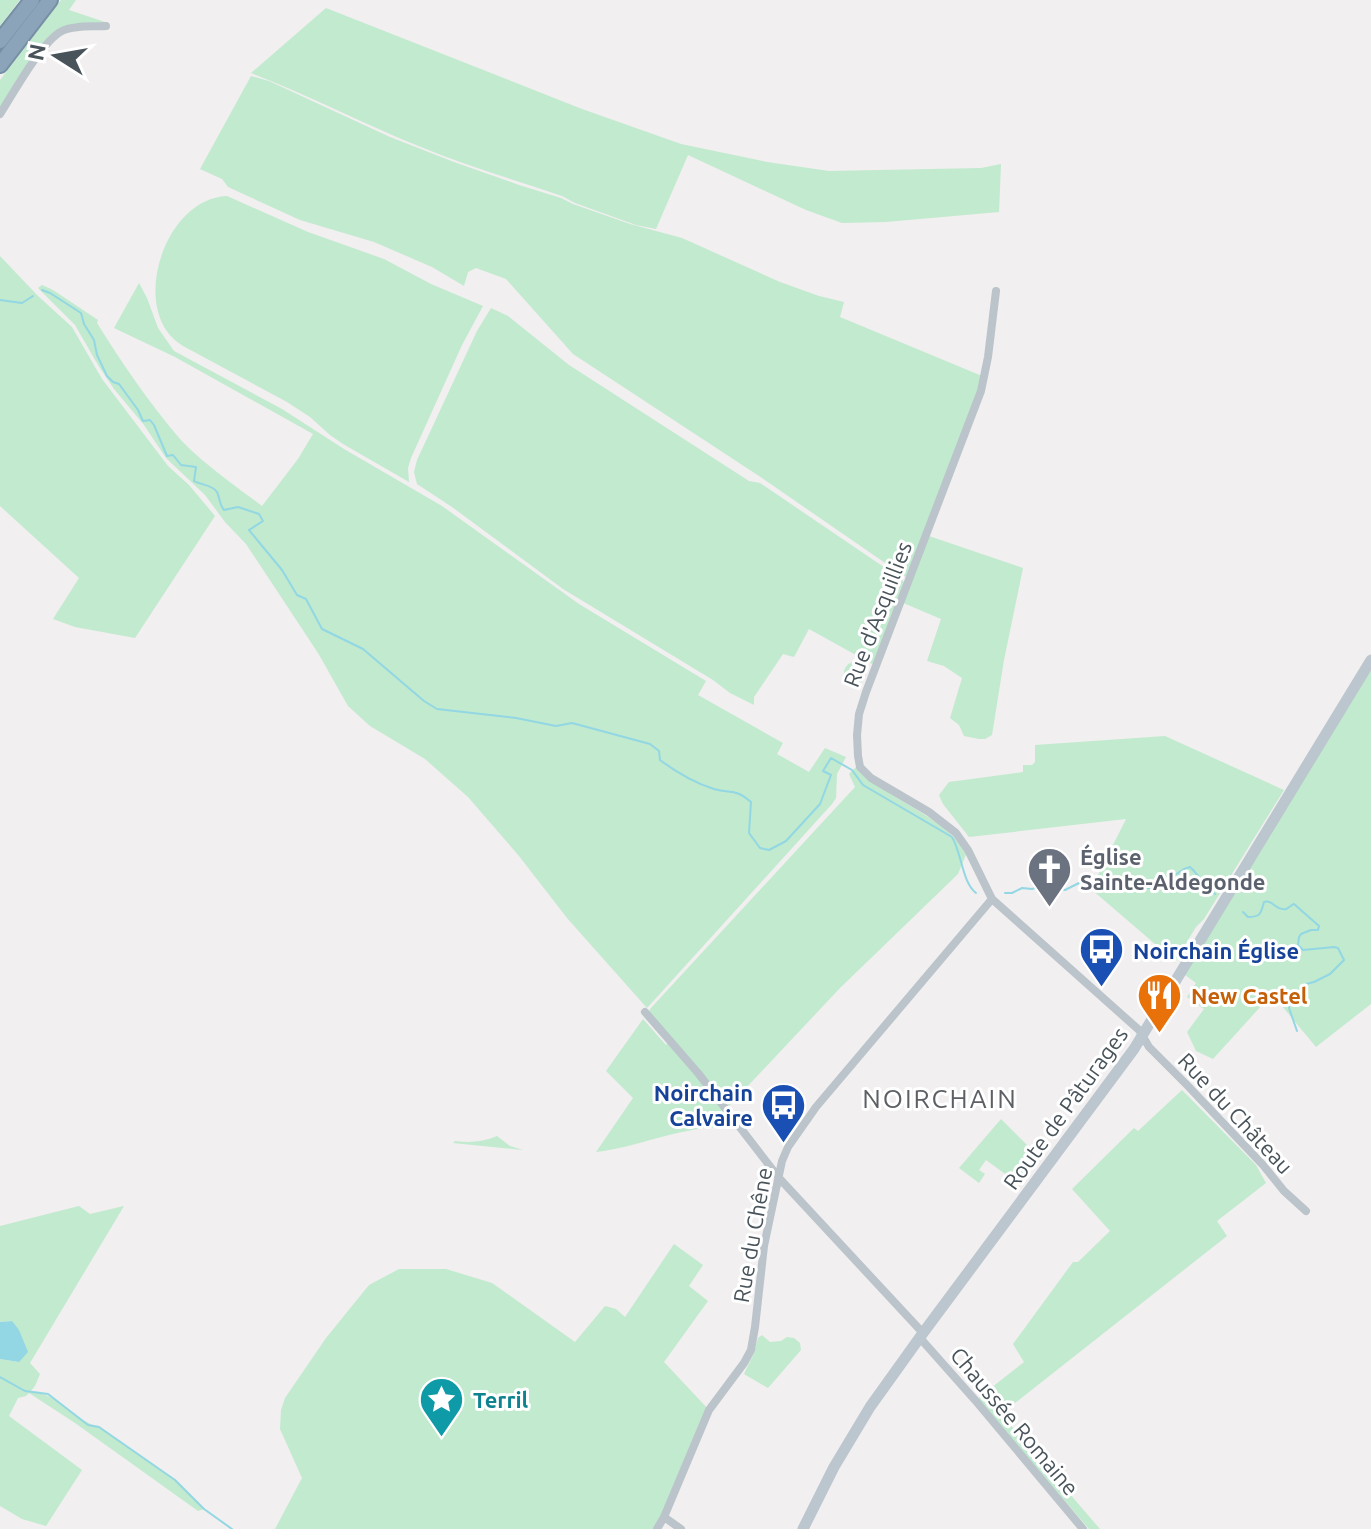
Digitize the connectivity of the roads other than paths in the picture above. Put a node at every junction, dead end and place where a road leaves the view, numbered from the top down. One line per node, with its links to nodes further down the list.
1 (32, 0): 4 (highway)
2 (50, 0): 5 (highway)
3 (106, 26): 6 (street)
4 (0, 41)
5 (0, 65)
6 (0, 114)
7 (996, 291): 9 (street, Rue d'Asquillies)
8 (1371, 660): 11 (main road, Route de Pâturages)
9 (992, 899): 11 (street, Rue du Château); 12 (street, Rue du Chêne)
10 (645, 1012): 12 (street, Chaussée Romaine)
11 (1142, 1037): 13 (street, Rue du Château); 14 (main road, Route de Pâturages)
12 (779, 1178): 14 (street, Chaussée Romaine); 15 (street, Rue du Chêne)
13 (1306, 1211)
14 (921, 1335): 18 (main road, Route de Pâturages); 19 (street, Chaussée Romaine)
15 (664, 1517): 16 (street, Rue du Chêne); 17 (street)
16 (657, 1529)
17 (681, 1529)
18 (803, 1529)
19 (1083, 1529)

